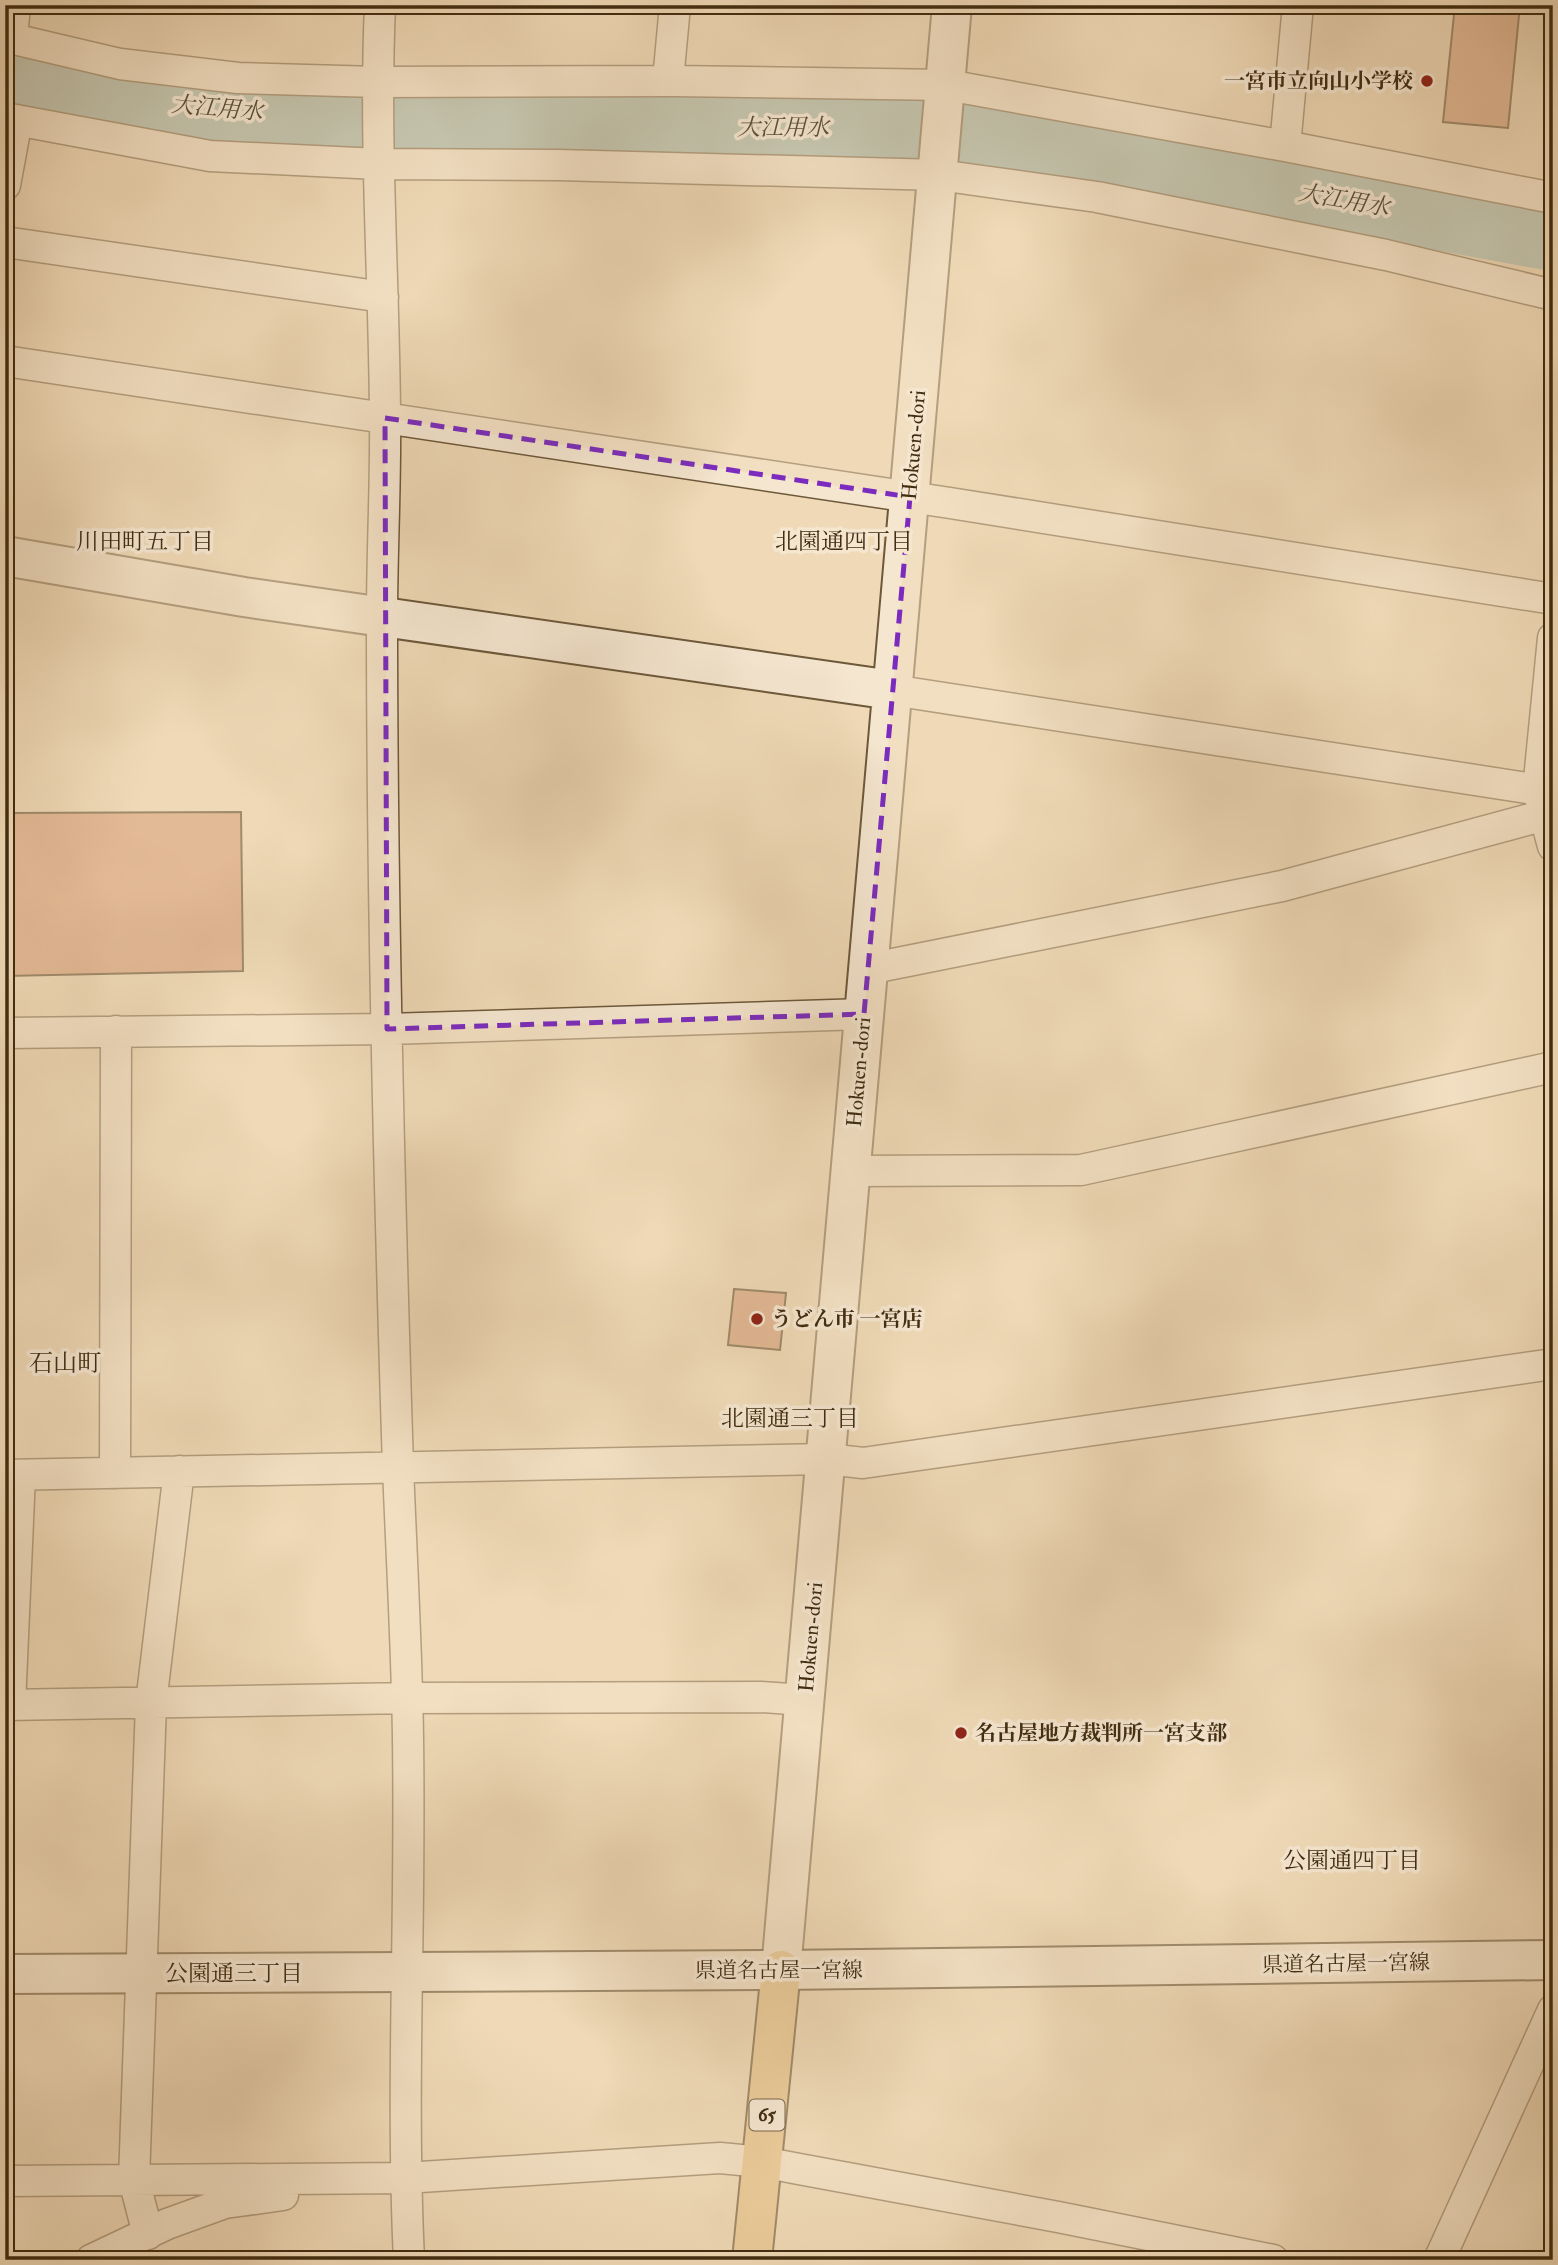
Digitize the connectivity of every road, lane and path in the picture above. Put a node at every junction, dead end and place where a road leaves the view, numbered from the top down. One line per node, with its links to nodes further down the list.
1 (15, 5): 6 (street)
2 (380, 5): 9 (street)
3 (675, 5): 7 (street)
4 (952, 5): 8 (street, Hokuen-dori)
5 (1298, 5): 11 (street)
6 (8, 38): 9 (street)
7 (668, 81): 8 (street); 9 (street)
8 (947, 85): 11 (street); 13 (street, Hokuen-dori)
9 (377, 86): 12 (street)
10 (11, 119): 12 (street); 14 (street)
11 (1285, 146): 15 (street)
12 (377, 159): 13 (street); 18 (street)
13 (939, 174): 17 (street); 21 (street, Hokuen-dori)
14 (5, 185)
15 (1553, 198)
16 (5, 242): 18 (street)
17 (1553, 295)
18 (383, 298): 20 (street)
19 (5, 360): 20 (street)
20 (385, 418): 21 (street); 24 (street)
21 (910, 497): 23 (street); 26 (street, Hokuen-dori)
22 (5, 556): 24 (street)
23 (1553, 599)
24 (382, 616): 26 (street); 31 (street)
25 (1553, 638): 27 (street)
26 (892, 690): 27 (street); 29 (street, Hokuen-dori)
27 (1545, 799): 28 (street); 29 (street)
28 (1553, 846)
29 (868, 969): 30 (street, Hokuen-dori)
30 (864, 1014): 31 (street); 35 (street, Hokuen-dori)
31 (387, 1029): 32 (street); 38 (street)
32 (116, 1031): 33 (street); 40 (street)
33 (5, 1033)
34 (1553, 1067): 35 (street)
35 (851, 1171): 37 (street, Hokuen-dori)
36 (1553, 1364): 37 (street)
37 (827, 1460): 38 (street); 43 (street, Hokuen-dori)
38 (398, 1467): 39 (street); 42 (street)
39 (179, 1471): 40 (street); 44 (street)
40 (115, 1473): 41 (street)
41 (13, 1475): 45 (street)
42 (408, 1698): 43 (street); 44 (street); 48 (street)
43 (805, 1700): 47 (street, Hokuen-dori)
44 (151, 1703): 45 (street); 49 (street)
45 (7, 1705)
46 (1553, 1961): 47 (street, 県道名古屋一宮線)
47 (781, 1970): 48 (street, 県道名古屋一宮線); 52 (main road, 65)
48 (407, 1971): 49 (street, 県道名古屋一宮線); 53 (street)
49 (142, 1972): 50 (street, 県道名古屋一宮線); 54 (street)
50 (5, 1973)
51 (1553, 2010): 61 (street)
52 (762, 2162): 53 (street); 59 (main road, 65); 60 (street)
53 (405, 2178): 54 (street); 56 (street); 58 (street)
54 (134, 2180): 55 (street); 56 (street)
55 (5, 2181)
56 (148, 2234): 57 (street)
57 (91, 2260)
58 (409, 2260)
59 (752, 2260)
60 (1273, 2260)
61 (1439, 2260)

